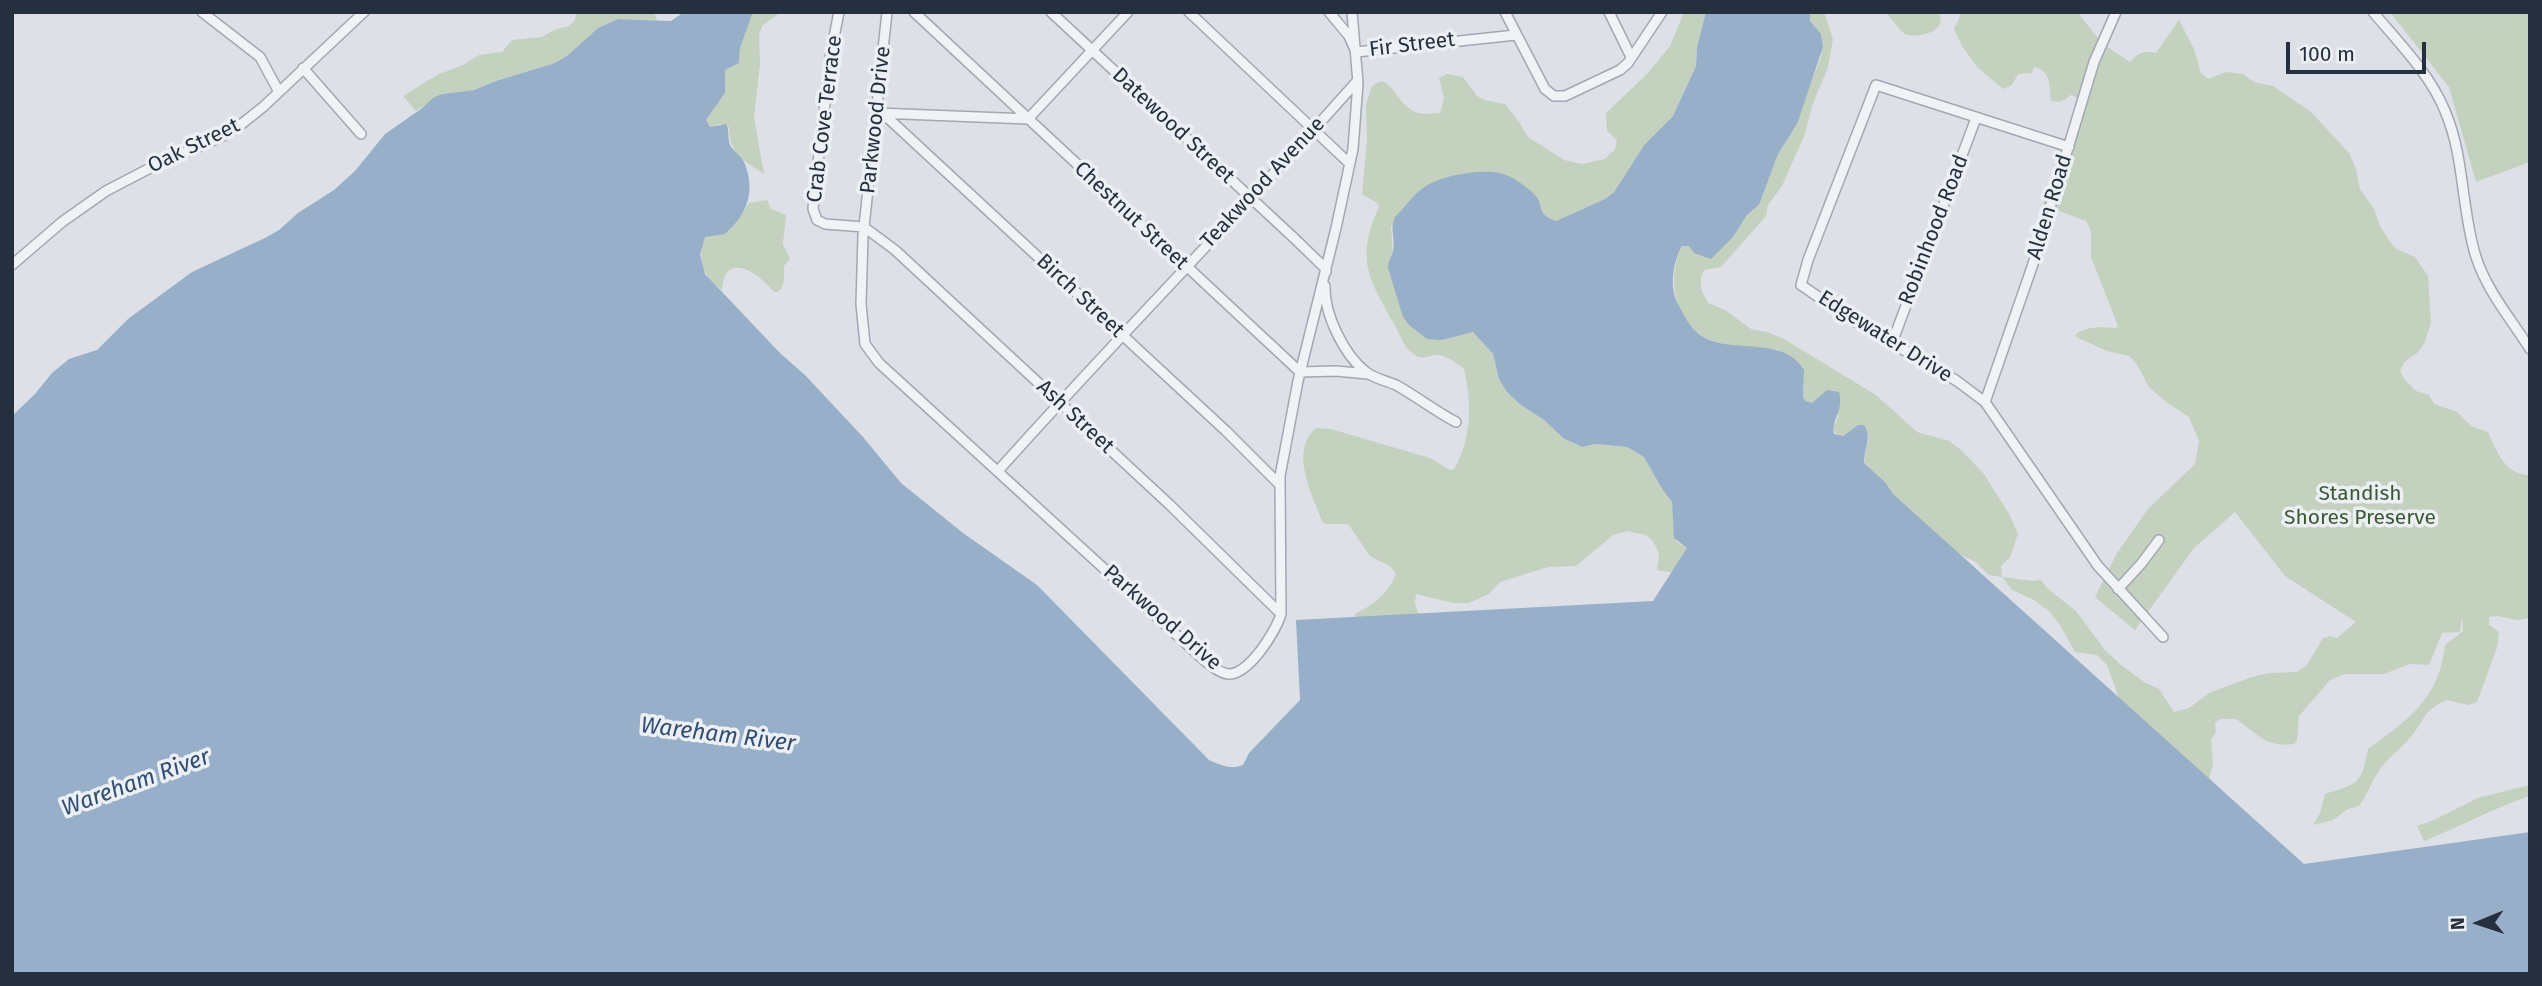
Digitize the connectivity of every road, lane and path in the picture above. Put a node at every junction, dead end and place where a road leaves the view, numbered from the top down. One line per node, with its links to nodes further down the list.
1 (202, 12): 22 (street)
2 (364, 12): 20 (street, Oak Street)
3 (839, 12): 31 (street, Crab Cove Terrace)
4 (887, 12): 23 (street, Parkwood Drive)
5 (914, 12): 25 (street, Chestnut Street)
6 (1051, 12): 17 (street, Datewood Street)
7 (1128, 12): 17 (street)
8 (1189, 12): 26 (street)
9 (1329, 12): 18 (street, Fir Street)
10 (1352, 12): 18 (street, Parkwood Drive)
11 (1505, 12): 16 (street)
12 (1609, 12): 19 (street)
13 (1662, 12): 19 (street)
14 (2116, 12): 28 (street, Alden Road)
15 (2373, 12): 37 (street)
16 (1516, 35): 18 (street, Fir Street); 19 (street)
17 (1092, 50): 25 (street); 30 (street, Datewood Street)
18 (1356, 52): 21 (street, Parkwood Drive)
19 (1631, 57)
20 (303, 68): 22 (street, Oak Street); 27 (street)
21 (1358, 80): 26 (street, Teakwood Avenue); 29 (street, Parkwood Drive)
22 (279, 92): 32 (street, Oak Street)
23 (876, 113): 25 (street); 31 (street, Parkwood Drive); 35 (street, Birch Street)
24 (1976, 118): 28 (street); 36 (street, Robinhood Road); 36 (street, Edgewater Drive)
25 (1028, 119): 33 (street, Chestnut Street)
26 (1314, 130): 29 (street); 30 (street, Teakwood Avenue)
27 (360, 134)
28 (2069, 147): 40 (street, Alden Road)
29 (1350, 164): 34 (street, Parkwood Drive)
30 (1251, 198): 33 (street, Teakwood Avenue); 34 (street, Datewood Street)
31 (864, 227): 41 (street, Ash Street); 43 (street, Parkwood Drive)
32 (12, 265)
33 (1185, 266): 35 (street, Teakwood Avenue); 38 (street, Chestnut Street)
34 (1326, 269): 38 (street, Parkwood Drive); 39 (street)
35 (1121, 335): 41 (street, Teakwood Avenue); 44 (street, Birch Street)
36 (1892, 343): 40 (street, Edgewater Drive)
37 (2530, 349)
38 (1300, 372): 39 (street); 44 (street, Parkwood Drive)
39 (1368, 374): 42 (street)
40 (1985, 402): 46 (street, Edgewater Drive)
41 (1061, 403): 43 (street, Teakwood Avenue); 47 (street, Ash Street)
42 (1456, 422)
43 (998, 471): 47 (street, Parkwood Drive)
44 (1279, 484): 47 (street, Parkwood Drive)
45 (2159, 540): 46 (street)
46 (2118, 589): 48 (street, Edgewater Drive)
47 (1281, 614)
48 (2163, 637)

